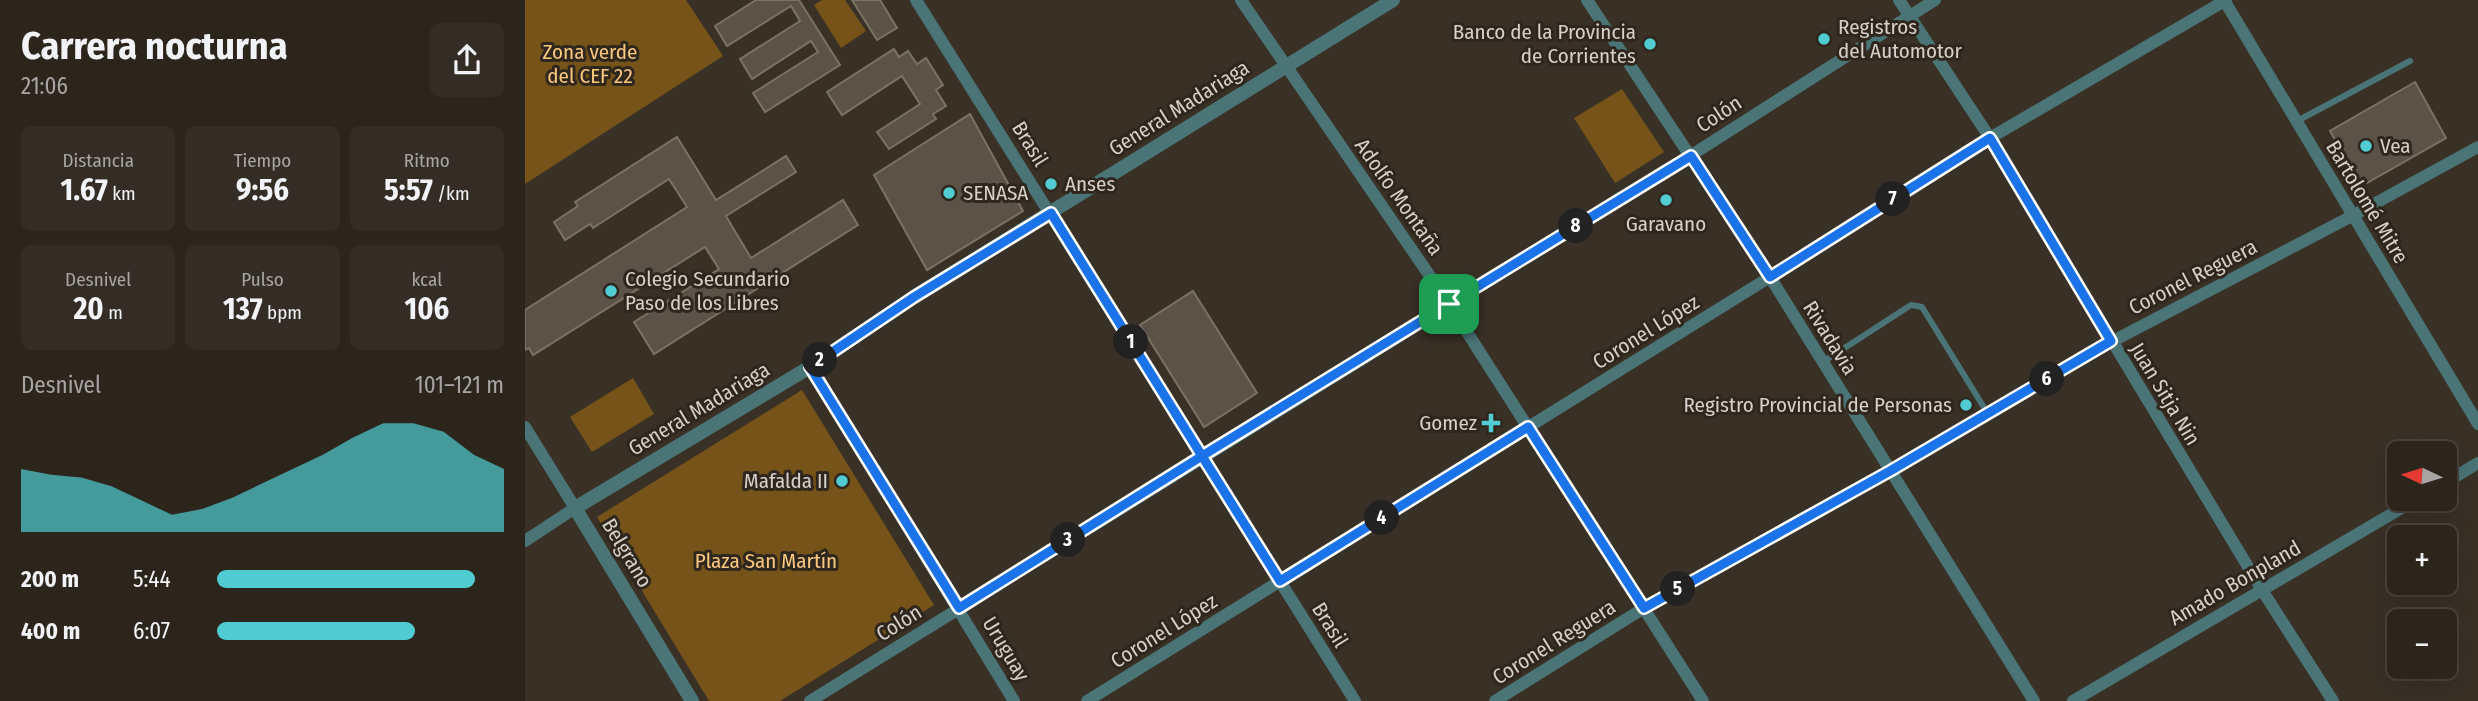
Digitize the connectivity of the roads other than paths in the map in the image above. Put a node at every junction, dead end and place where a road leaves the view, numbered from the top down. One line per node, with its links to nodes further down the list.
1 (916, 0): 15 (street, Brasil)
2 (1241, 0): 10 (street, Adolfo Montaña)
3 (1392, 0): 10 (street, General Madariaga)
4 (1587, 0): 14 (street, Rivadavia)
5 (1899, 0): 8 (street, Juan Sitja Nin)
6 (1934, 0): 8 (street, Colón)
7 (2225, 0): 11 (street, Bartolomé Mitre); 12 (street, Coronel López)
8 (1908, 16): 12 (street, Juan Sitja Nin); 14 (street, Colón)
9 (2410, 61): 11 (lane)
10 (1286, 67): 15 (street, General Madariaga); 18 (street, Adolfo Montaña)
11 (2296, 121): 16 (street, Bartolomé Mitre)
12 (1990, 138): 17 (street, Coronel López); 19 (street, Juan Sitja Nin)
13 (2478, 147): 16 (street, Coronel Reguera)
14 (1691, 156): 17 (street, Rivadavia); 18 (street, Colón)
15 (1051, 213): 21 (street, General Madariaga); 26 (street, Brasil)
16 (2352, 216): 19 (street, Coronel Reguera); 23 (street, Bartolomé Mitre)
17 (1770, 277): 20 (street, Rivadavia); 25 (street, Coronel López)
18 (1449, 304): 25 (street, Adolfo Montaña); 26 (street, Colón)
19 (2111, 341): 22 (street, Coronel Reguera); 34 (street, Juan Sitja Nin)
20 (1823, 362): 22 (lane); 28 (street, Rivadavia)
21 (810, 367): 30 (street, General Madariaga); 35 (street, Uruguay)
22 (1988, 414): 28 (street, Coronel Reguera)
23 (2478, 424)
24 (525, 427): 30 (street, Belgrano)
25 (1528, 427): 33 (street, Coronel López); 36 (street, Adolfo Montaña)
26 (1202, 456): 33 (street, Brasil); 35 (street, Colón)
27 (2478, 463): 29 (street)
28 (1890, 471): 36 (street, Coronel Reguera); 44 (street, Rivadavia)
29 (2457, 475)
30 (575, 508): 32 (street, General Madariaga); 37 (street, Belgrano)
31 (2397, 511): 34 (street, Amado Bonpland)
32 (525, 541)
33 (1280, 581): 40 (street, Coronel López); 41 (street, Brasil)
34 (2262, 590): 45 (street, Amado Bonpland); 46 (street, Juan Sitja Nin)
35 (959, 608): 38 (street, Colón); 39 (street, Uruguay)
36 (1644, 608): 42 (street, Coronel Reguera); 43 (street, Adolfo Montaña)
37 (692, 701)
38 (810, 701)
39 (1014, 701)
40 (1087, 701)
41 (1355, 701)
42 (1495, 701)
43 (1703, 701)
44 (2033, 701)
45 (2073, 701)
46 (2333, 701)

